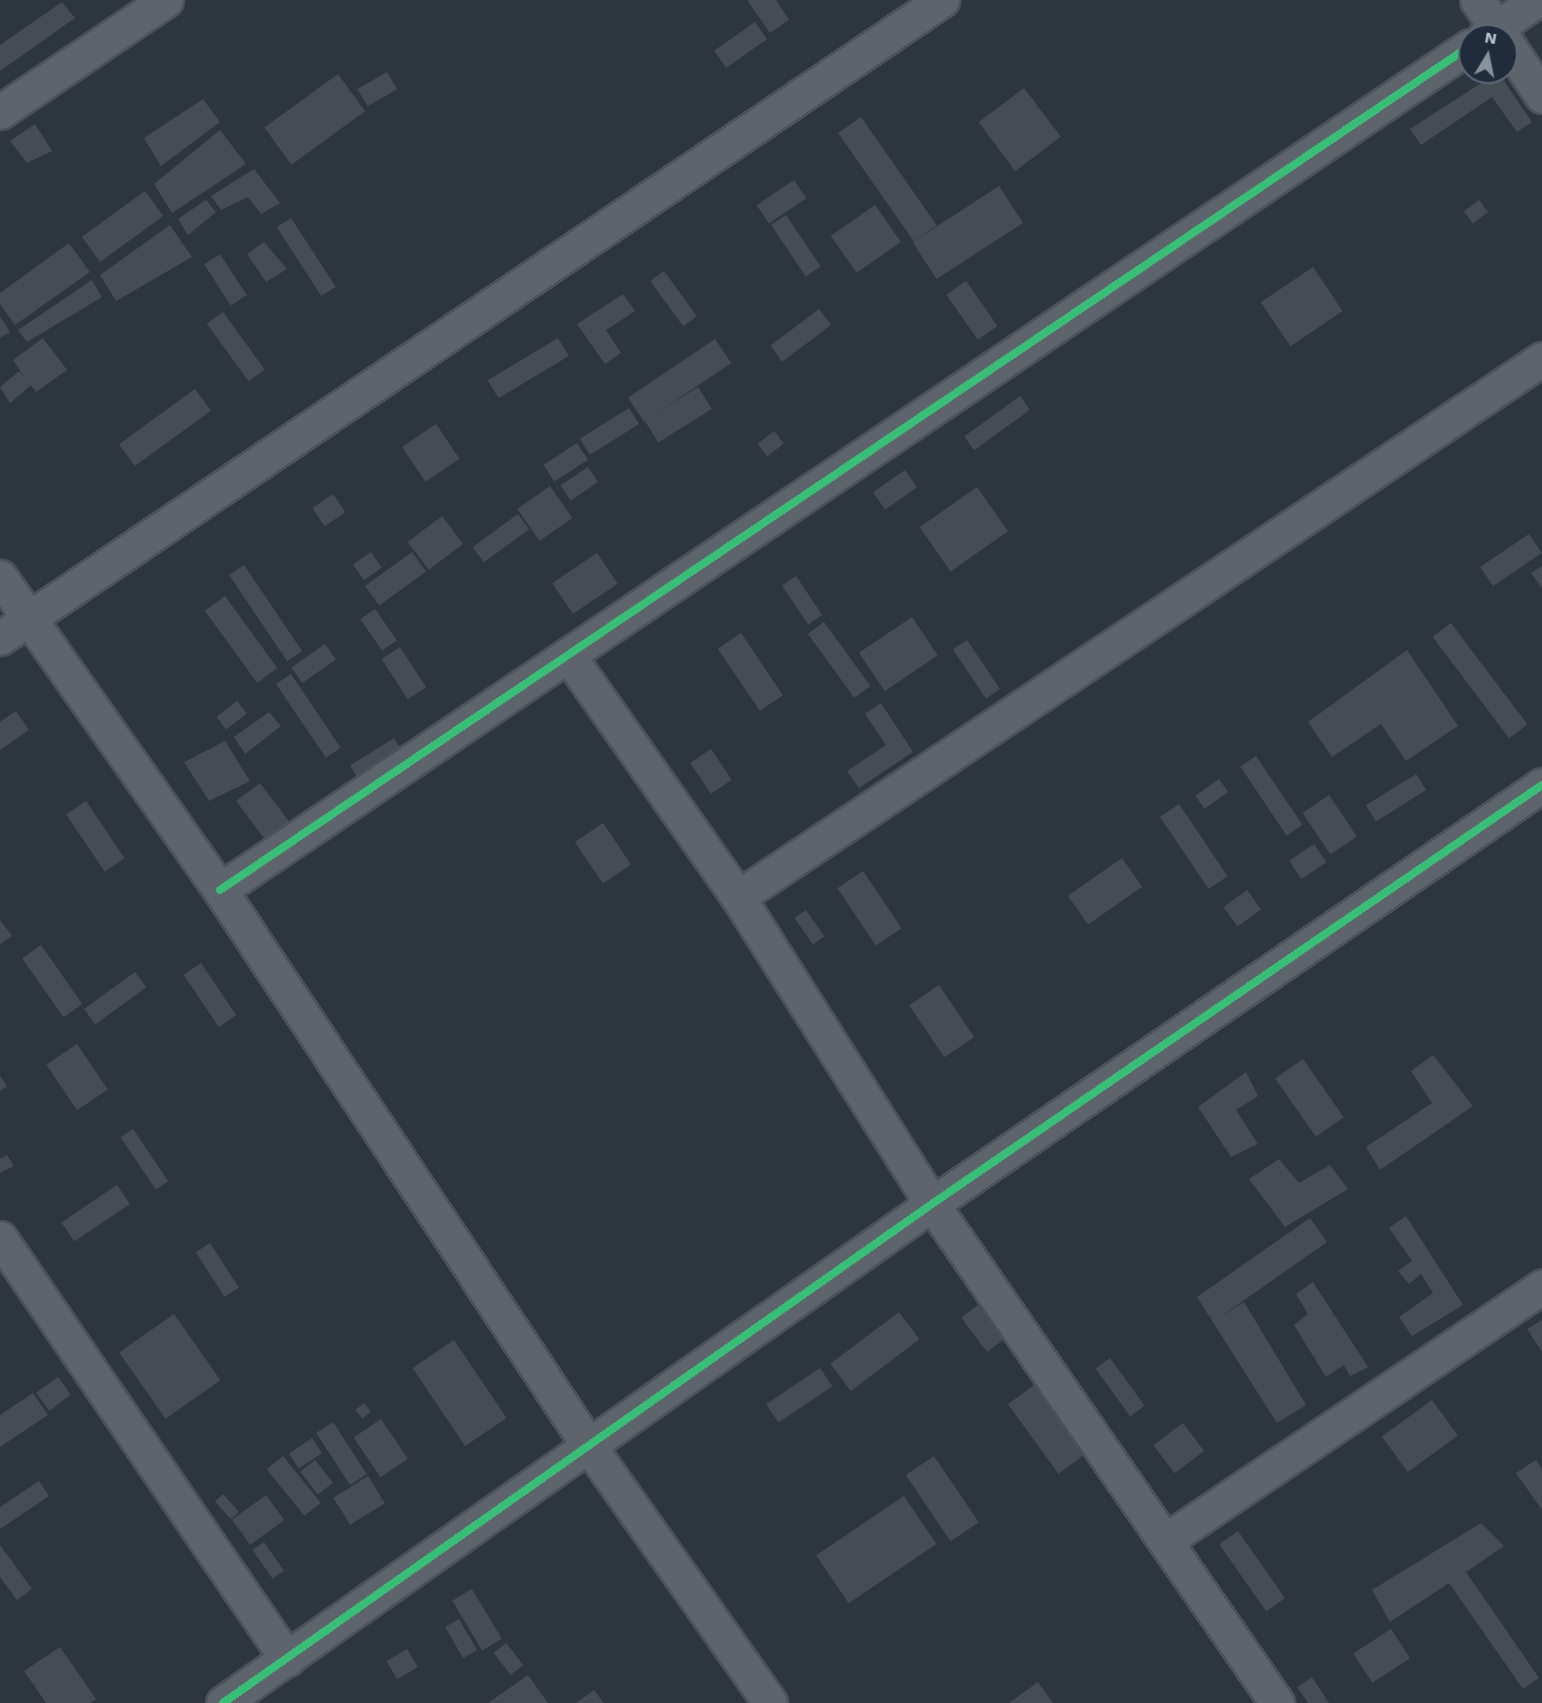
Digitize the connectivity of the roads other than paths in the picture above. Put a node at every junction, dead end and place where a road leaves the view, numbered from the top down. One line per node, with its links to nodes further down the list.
1 (166, 0): 10 (street)
2 (942, 0): 13 (street)
3 (1477, 0): 5 (street)
4 (1537, 0): 6 (street)
5 (1491, 24)
6 (1510, 24)
7 (1458, 54): 15 (street)
8 (1518, 63): 9 (street)
9 (1542, 96)
10 (0, 112)
11 (1542, 359): 18 (street)
12 (0, 577): 13 (street)
13 (29, 620): 14 (street); 17 (street)
14 (0, 638)
15 (568, 655): 17 (street); 18 (street)
16 (1538, 797): 19 (street)
17 (220, 890): 22 (street)
18 (738, 897): 19 (street)
19 (932, 1204): 22 (street); 23 (street)
20 (0, 1238): 24 (street)
21 (1542, 1287): 23 (street)
22 (589, 1446): 24 (street); 26 (street)
23 (1165, 1541): 27 (street)
24 (287, 1659): 25 (street)
25 (222, 1703)
26 (770, 1703)
27 (1277, 1703)

